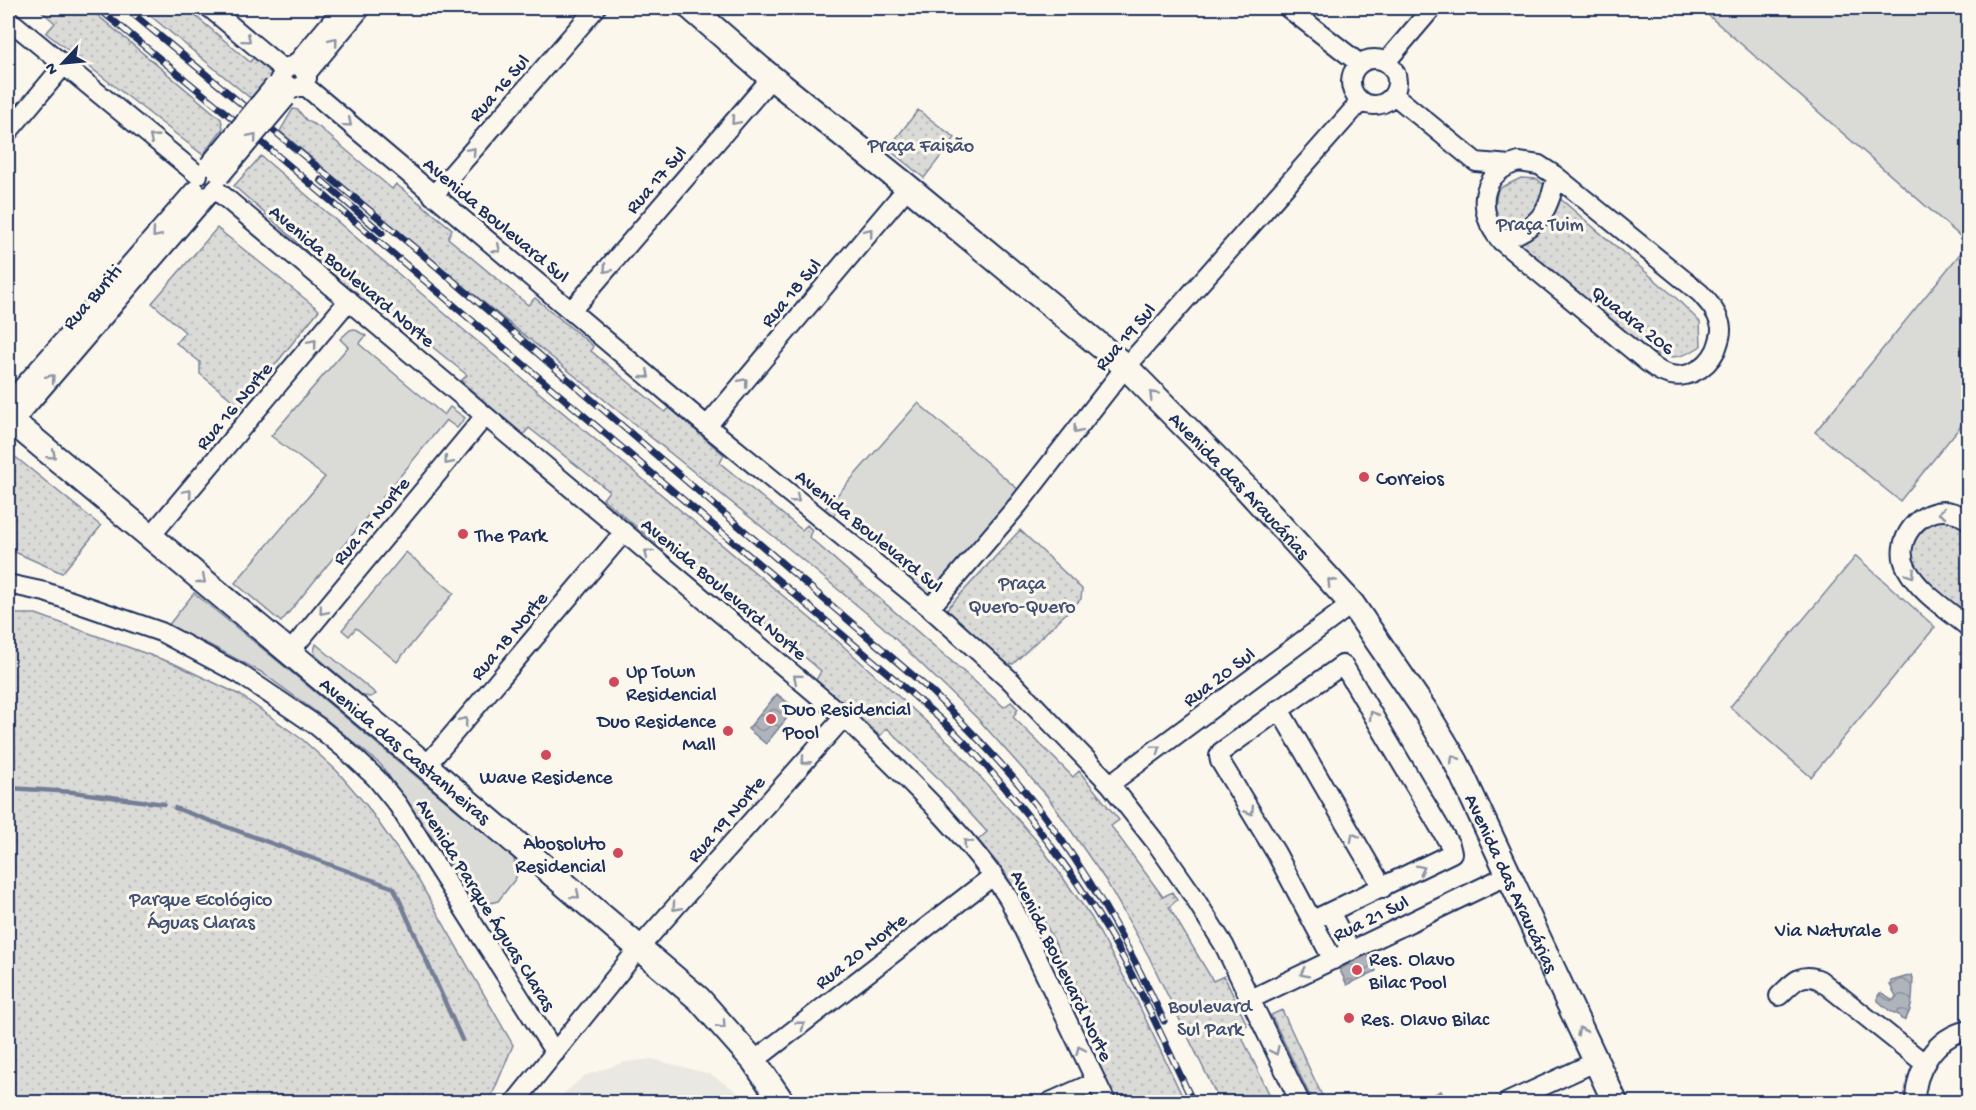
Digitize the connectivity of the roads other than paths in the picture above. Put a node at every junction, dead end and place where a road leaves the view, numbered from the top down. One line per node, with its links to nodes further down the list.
1 (210, 8): 13 (street, Avenida Boulevard Sul, one-way to 13)
2 (343, 8): 13 (street, Rua Buriti)
3 (361, 8): 13 (street, Rua Buriti, one-way to 3)
4 (596, 8): 22 (street, Rua 16 Sul, one-way to 4)
5 (690, 8): 12 (main road, Avenida das Araucárias)
6 (1288, 8): 10 (street)
7 (1432, 8): 9 (street)
8 (8, 19): 11 (street, Avenida Boulevard Norte)
9 (1386, 62): 10 (street); 14 (street)
10 (1360, 64): 15 (street)
11 (64, 65): 16 (street); 20 (street, Avenida Boulevard Norte, one-way to 11)
12 (771, 76): 21 (main road, Avenida das Araucárias); 26 (street, Rua 17 Sul, one-way to 26)
13 (291, 80): 20 (street, Rua Buriti, bridge); 22 (street, Avenida Boulevard Sul, one-way to 22)
14 (1394, 95): 15 (street); 17 (street)
15 (1361, 101): 27 (street, Rua 19 Sul)
16 (8, 132)
17 (1476, 162): 18 (street, Quadra 206); 23 (street, Quadra 206)
18 (1510, 165): 19 (street, Quadra 206); 23 (street)
19 (1556, 176): 24 (street); 24 (street, Quadra 206)
20 (208, 181): 25 (street, Avenida Boulevard Norte); 29 (street, Rua Buriti)
21 (908, 187): 27 (main road, Avenida das Araucárias); 30 (street, Rua 18 Sul, one-way to 21)
22 (434, 196): 26 (street, Avenida Boulevard Sul, one-way to 26)
23 (1484, 197): 24 (street, Quadra 206)
24 (1501, 241)
25 (349, 300): 28 (street, Avenida Boulevard Norte); 33 (street, Rua 16 Norte, one-way to 25)
26 (572, 311): 30 (street, Avenida Boulevard Sul, one-way to 30)
27 (1126, 367): 37 (main road, Avenida das Araucárias, one-way to 27); 38 (street, Rua 19 Sul, one-way to 38)
28 (485, 416): 32 (street, Avenida Boulevard Norte); 40 (street, Rua 17 Norte, one-way to 40)
29 (9, 417): 33 (main road, Avenida das Castanheiras, one-way to 33)
30 (706, 426): 38 (street, Avenida Boulevard Sul, one-way to 38)
31 (1968, 520): 39 (street, one-way to 39)
32 (624, 532): 42 (street, Avenida Boulevard Norte, one-way to 32); 43 (street, Rua 18 Norte, one-way to 32)
33 (150, 537): 40 (main road, Avenida das Castanheiras, one-way to 40)
34 (8, 573): 36 (street, Avenida Parque Águas Claras)
35 (8, 584): 36 (street, Avenida Parque Águas Claras)
36 (45, 592): 56 (street, Avenida Parque Águas Claras)
37 (1352, 604): 44 (street, Rua 20 Sul, one-way to 37); 46 (main road, Avenida das Araucárias, one-way to 37)
38 (930, 608): 44 (street, Avenida Boulevard Sul)
39 (1968, 627)
40 (289, 653): 43 (main road, Avenida das Castanheiras)
41 (1279, 708): 47 (street, one-way to 41); 47 (street, one-way to 41); 49 (street, one-way to 49)
42 (844, 717): 45 (street, Avenida Boulevard Norte, one-way to 42); 50 (street, Rua 19 Norte, one-way to 50)
43 (426, 766): 50 (main road, Avenida das Castanheiras, one-way to 50)
44 (1110, 784): 54 (street, Avenida Boulevard Sul)
45 (994, 875): 57 (street, Rua 20 Norte, one-way to 45); 60 (street, Avenida Boulevard Norte, one-way to 45)
46 (1508, 875): 51 (street, Rua 21 Sul); 58 (main road, Avenida das Araucárias, one-way to 46)
47 (1383, 888): 48 (street)
48 (1330, 912): 49 (street); 51 (street)
49 (1312, 920): 52 (street)
50 (639, 948): 56 (street, Rua 19 Norte); 57 (main road, Avenida das Castanheiras, one-way to 57)
51 (1351, 951): 52 (street, Rua 21 Sul)
52 (1333, 960): 54 (street, Rua 21 Sul, one-way to 54)
53 (1779, 996): 59 (street)
54 (1251, 999): 65 (street, Avenida Boulevard Sul, one-way to 65)
55 (1968, 1030): 59 (street)
56 (555, 1053): 61 (street)
57 (754, 1061): 62 (main road, Avenida das Castanheiras)
58 (1595, 1062): 66 (street); 67 (main road, Avenida das Araucárias)
59 (1924, 1063): 68 (street)
60 (1095, 1082): 63 (street); 64 (street, Avenida Boulevard Norte)
61 (515, 1102)
62 (782, 1102)
63 (1050, 1102)
64 (1106, 1102)
65 (1300, 1102)
66 (1508, 1102)
67 (1615, 1102)
68 (1915, 1102)

